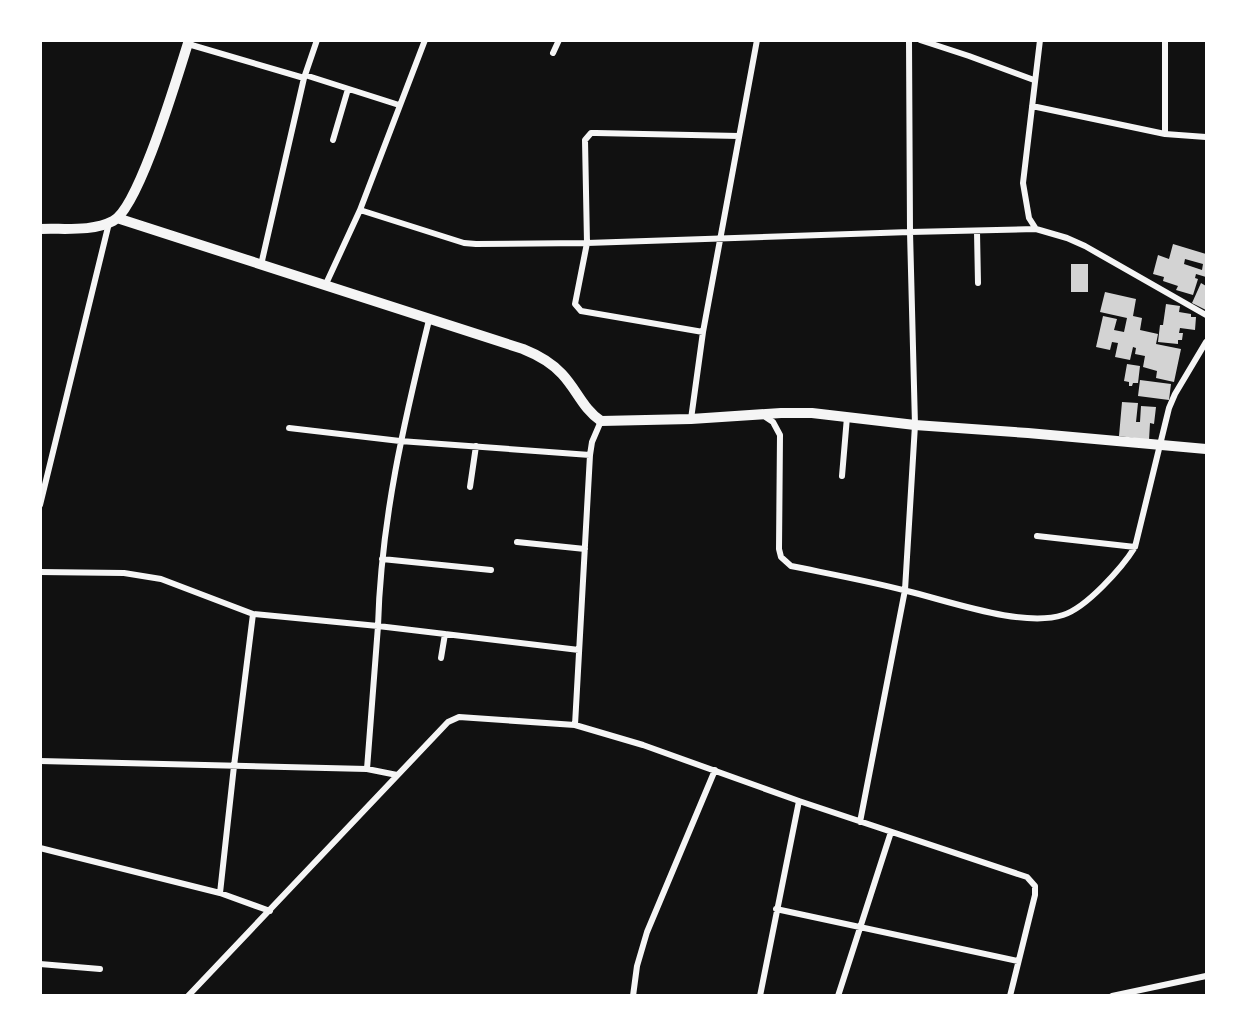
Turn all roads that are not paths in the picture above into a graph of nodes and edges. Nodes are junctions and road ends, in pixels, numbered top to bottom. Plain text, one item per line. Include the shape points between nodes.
1 (317, 40) edge
2 (425, 40) edge
3 (559, 40) edge
4 (757, 40) edge
5 (909, 40) edge
6 (920, 40) edge
7 (1040, 40) edge
8 (1165, 40) edge
9 (189, 42) edge
10 (553, 52) dead end
11 (304, 77) junction
12 (1034, 80) junction
13 (348, 89) junction
14 (399, 105) junction
15 (1032, 105) junction
16 (1165, 135) junction
17 (739, 136) junction
18 (1206, 137) edge
19 (333, 140) dead end
20 (360, 210) junction
21 (113, 220) junction
22 (40, 229) edge
23 (1036, 230) junction
24 (910, 232) junction
25 (977, 232) junction
26 (721, 237) junction
27 (587, 243) junction
28 (261, 265) junction
29 (978, 284) dead end
30 (323, 286) junction
31 (1206, 315) edge
32 (429, 320) junction
33 (703, 332) junction
34 (1206, 342) edge
35 (761, 414) junction
36 (847, 417) junction
37 (691, 419) junction
38 (601, 421) junction
39 (915, 425) junction
40 (289, 428) dead end
41 (400, 441) junction
42 (1161, 445) junction
43 (476, 446) junction
44 (1206, 449) edge
45 (590, 455) junction
46 (40, 465) edge
47 (50, 469) junction
48 (842, 476) dead end
49 (470, 487) dead end
50 (40, 505) edge
51 (1037, 536) dead end
52 (517, 542) dead end
53 (1135, 547) junction
54 (585, 549) junction
55 (382, 559) junction
56 (491, 570) dead end
57 (40, 572) edge
58 (905, 590) junction
59 (253, 614) junction
60 (378, 626) junction
61 (445, 634) junction
62 (579, 650) junction
63 (441, 658) dead end
64 (574, 725) junction
65 (40, 761) edge
66 (234, 766) junction
67 (367, 769) junction
68 (715, 770) junction
69 (397, 775) junction
70 (799, 801) junction
71 (860, 822) junction
72 (891, 832) junction
73 (40, 848) edge
74 (220, 893) junction
75 (776, 909) junction
76 (270, 911) junction
77 (859, 928) junction
78 (1018, 961) junction
79 (40, 964) edge
80 (100, 969) dead end
81 (1206, 976) edge
82 (633, 995) edge
83 (188, 996) edge
84 (642, 996) edge
85 (760, 996) edge
86 (838, 996) edge
87 (1010, 996) edge
88 (1112, 996) edge

1 - 11 street
2 - 14 street
3 - 10 street
4 - 17 street
5 - 24 street
6 - 12 street
7 - 12 street
8 - 16 street
9 - 11 street
9 - 21 street via 141,181
11 - 13 street
11 - 28 street
12 - 15 street
13 - 14 street
13 - 19 street
14 - 20 street
15 - 16 street
15 - 23 street via 1023,183 1029,218
16 - 18 street
17 - 26 street
17 - 27 street via 591,133 585,140
20 - 27 street via 470,244
20 - 30 street
21 - 22 street via 89,228
21 - 28 street
21 - 47 street
23 - 25 street
23 - 31 street via 1085,246
24 - 25 street
24 - 26 street
24 - 39 street
25 - 29 street
26 - 27 street
26 - 33 street
27 - 33 street via 574,301 580,311
28 - 30 street
30 - 32 street
32 - 38 street via 473,332 549,362 564,375 587,411
32 - 41 street
33 - 37 street
34 - 42 street via 1175,394
35 - 36 street
35 - 37 street
35 - 58 street via 774,422 780,435 779,549 786,563
36 - 39 street
36 - 48 street
37 - 38 street
38 - 45 street
39 - 42 street
39 - 58 street
40 - 41 street
41 - 43 street
41 - 55 street
42 - 44 street
42 - 53 street
43 - 45 street
43 - 49 street
45 - 54 street
46 - 47 street
47 - 50 street
51 - 53 street
52 - 54 street
53 - 58 street via 1102,586 1073,611 1061,616 1022,619
54 - 62 street
55 - 56 street
55 - 60 street
57 - 59 street via 124,573 161,579
58 - 71 street
59 - 60 street
59 - 66 street
60 - 61 street
60 - 67 street
61 - 62 street
61 - 63 street
62 - 64 street
64 - 68 street
64 - 69 street via 456,718
65 - 66 street
66 - 67 street
66 - 74 street
67 - 69 street
68 - 70 street
68 - 82 street via 647,932
69 - 76 street
70 - 71 street
70 - 75 street
71 - 72 street
72 - 77 street
72 - 78 street via 1032,882 1035,895
73 - 74 street
74 - 76 street
75 - 77 street
75 - 85 street
76 - 83 street
77 - 78 street
77 - 86 street
78 - 87 street
79 - 80 street
81 - 88 street
82 - 84 street

